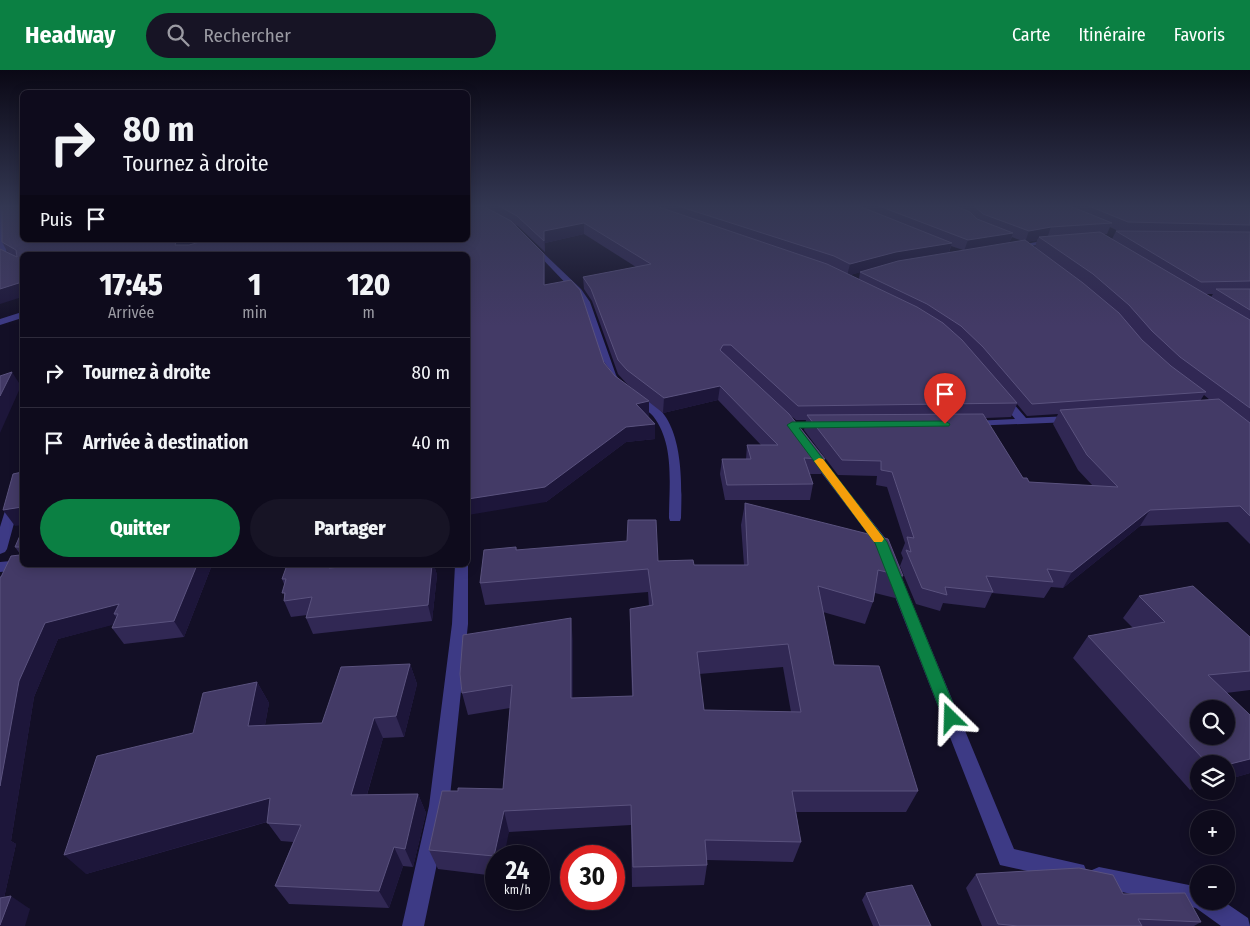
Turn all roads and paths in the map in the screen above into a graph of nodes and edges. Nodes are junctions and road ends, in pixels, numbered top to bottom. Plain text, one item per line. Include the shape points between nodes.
1 (2, 246) edge
2 (532, 246) edge
3 (1010, 246) edge
4 (1022, 246) edge
5 (1002, 249) edge
6 (1037, 256) edge
7 (20, 265) edge
8 (20, 316) edge
9 (0, 322) edge
10 (999, 394) edge
11 (778, 412) edge
12 (1083, 418) edge
13 (1024, 422) junction
14 (964, 424) edge
15 (792, 425) junction
16 (830, 425) edge
17 (20, 482) edge
18 (675, 518) dead end
19 (0, 549) edge
20 (20, 566) edge
21 (0, 567) edge
22 (462, 567) edge
23 (1190, 896) edge
24 (1217, 910) edge
25 (413, 926) edge
26 (1240, 926) edge

1 - 7 street via 4,256
2 - 18 street via 578,290 586,302 610,376 658,415 671,436
3 - 5 street
4 - 6 street
8 - 9 street
10 - 13 street
11 - 15 street
12 - 13 street
13 - 14 street
15 - 16 street
15 - 23 street via 881,542 1007,858
17 - 19 street
20 - 21 street
22 - 25 street via 460,624 439,806
24 - 26 street

